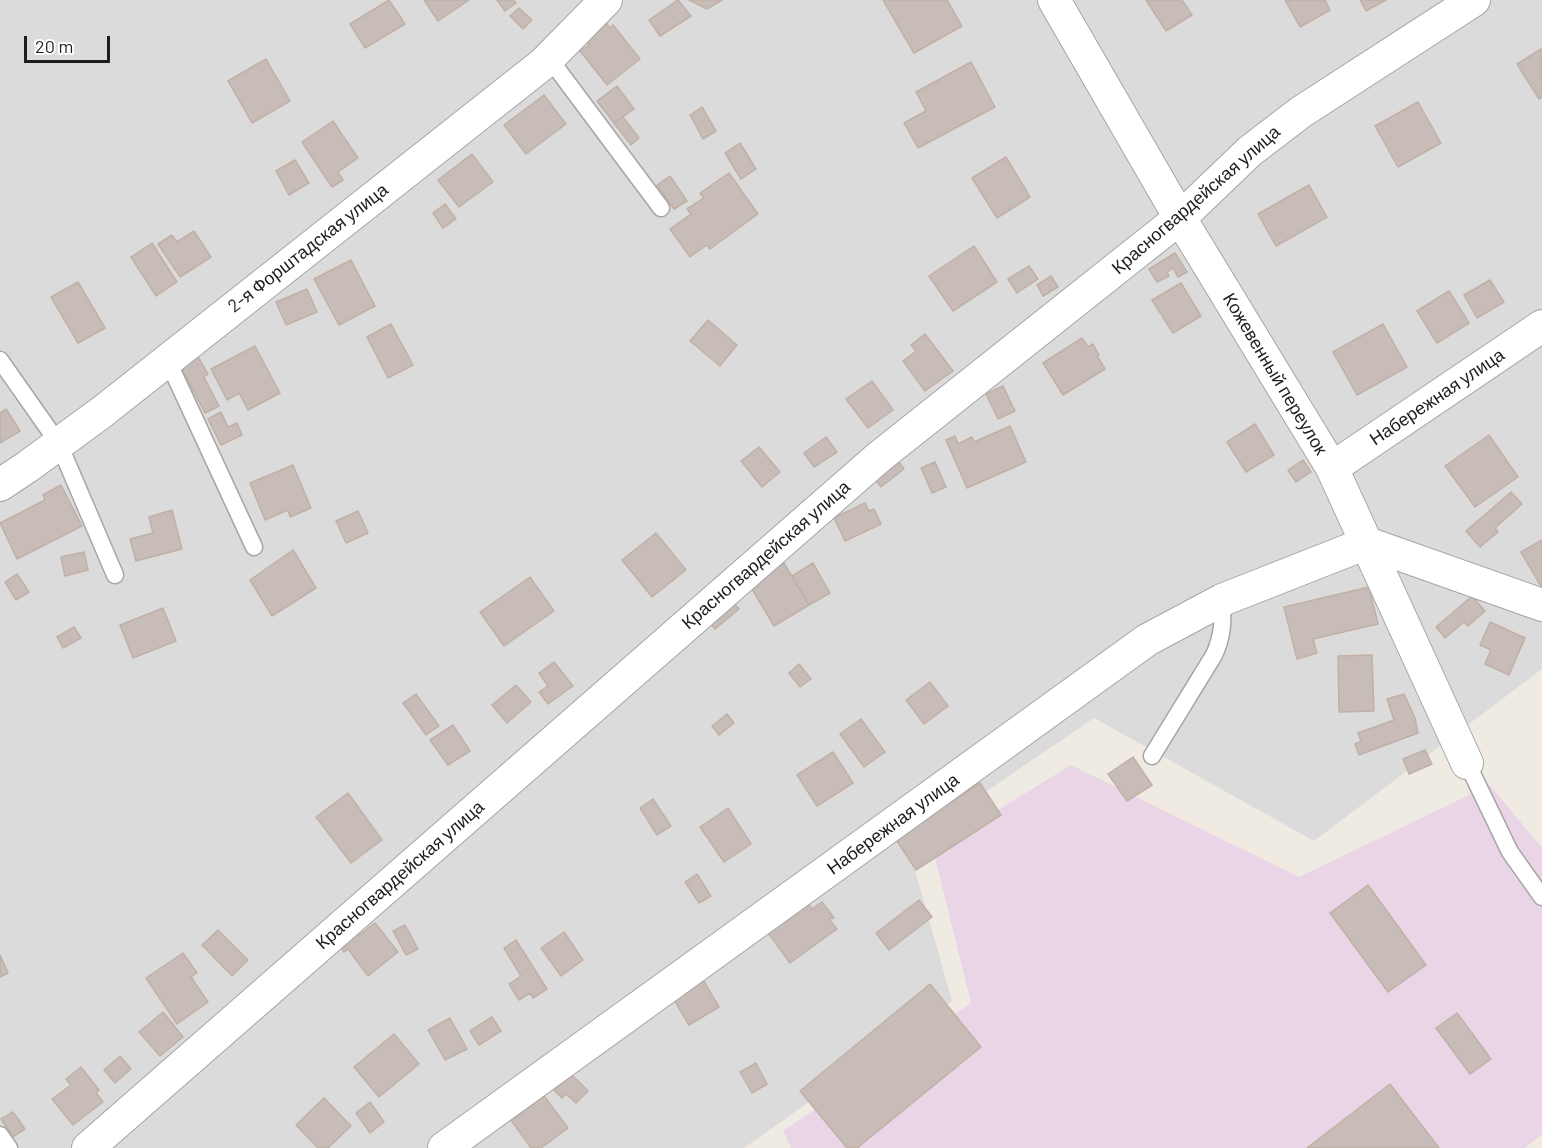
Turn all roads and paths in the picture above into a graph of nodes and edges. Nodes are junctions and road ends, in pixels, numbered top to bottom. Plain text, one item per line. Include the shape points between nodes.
1 (606, 0) edge
2 (1054, 0) edge
3 (1474, 0) edge
4 (549, 58) junction
5 (661, 208) dead end
6 (1180, 218) junction
7 (1542, 326) edge
8 (166, 359) junction
9 (0, 360) edge
10 (59, 444) junction
11 (1332, 468) junction
12 (0, 485) edge
13 (1366, 543) junction
14 (254, 547) dead end
15 (115, 575) dead end
16 (1222, 600) junction
17 (1542, 605) edge
18 (1152, 756) dead end
19 (1467, 763) joint
20 (1542, 897) edge
21 (0, 1135) edge
22 (9, 1148) edge
23 (88, 1148) edge
24 (444, 1148) edge

1 - 4 street, 2-я Форштадская улица
2 - 6 street, Кожевенный переулок
3 - 6 street, Красногвардейская улица via 1283,125
4 - 5 lane
4 - 8 street, 2-я Форштадская улица
6 - 11 street, Кожевенный переулок
6 - 23 street, Красногвардейская улица via 879,457
7 - 11 street, Набережная улица
8 - 10 street, 2-я Форштадская улица
8 - 14 lane
9 - 10 lane
10 - 12 street, 2-я Форштадская улица
10 - 15 lane
11 - 13 street, Кожевенный переулок
13 - 16 street, Набережная улица
13 - 17 street
13 - 19 street, Кожевенный переулок
16 - 18 lane via 1222,639
16 - 24 street, Набережная улица via 1148,640
19 - 20 lane via 1510,852
21 - 22 lane

